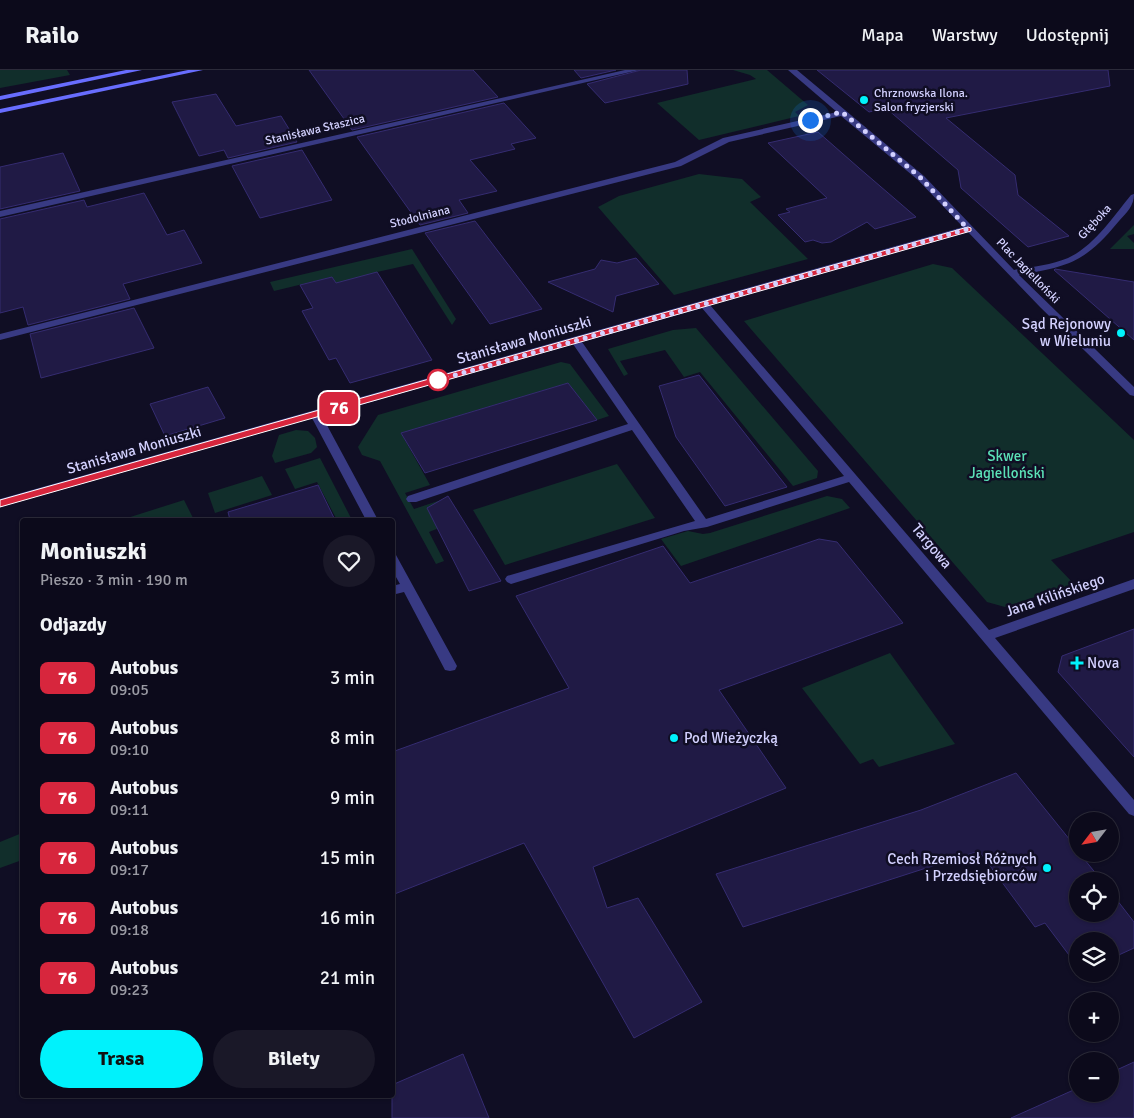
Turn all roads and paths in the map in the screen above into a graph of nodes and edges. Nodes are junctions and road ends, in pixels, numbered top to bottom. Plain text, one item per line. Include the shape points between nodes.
1 (138, 70) edge
2 (199, 70) edge
3 (635, 70) edge
4 (792, 70) edge
5 (0, 98) edge
6 (0, 111) edge
7 (842, 112) junction
8 (1134, 197) edge
9 (0, 214) edge
10 (968, 229) junction
11 (1012, 273) junction
12 (704, 305) junction
13 (0, 337) edge
14 (576, 341) junction
15 (1134, 393) edge
16 (316, 415) junction
17 (634, 426) junction
18 (852, 477) junction
19 (412, 499) dead end
20 (0, 503) edge
21 (371, 518) edge
22 (703, 524) junction
23 (395, 563) edge
24 (510, 579) dead end
25 (1134, 584) edge
26 (408, 586) junction
27 (395, 590) edge
28 (986, 636) junction
29 (450, 666) dead end
30 (1134, 810) edge

1 - 5 main road
2 - 6 main road
3 - 9 street, Stanisława Staszica
4 - 7 street, Plac Jagielloński
7 - 10 street, Plac Jagielloński via 921,178
7 - 13 street, Stodolniana via 726,140 678,164
8 - 11 street, Głęboka via 1095,242 1078,256 1057,264
10 - 11 street, Plac Jagielloński
10 - 12 street, Stanisława Moniuszki
11 - 15 street, Plac Jagielloński
12 - 14 street, Stanisława Moniuszki
12 - 18 street, Targowa
14 - 16 street, Stanisława Moniuszki
14 - 17 street
16 - 20 street, Stanisława Moniuszki
16 - 21 street
17 - 19 street
17 - 22 street
18 - 22 street
18 - 28 street, Targowa
22 - 24 street
23 - 26 street
25 - 28 street, Jana Kilińskiego
26 - 27 street
26 - 29 street
28 - 30 street, Targowa

